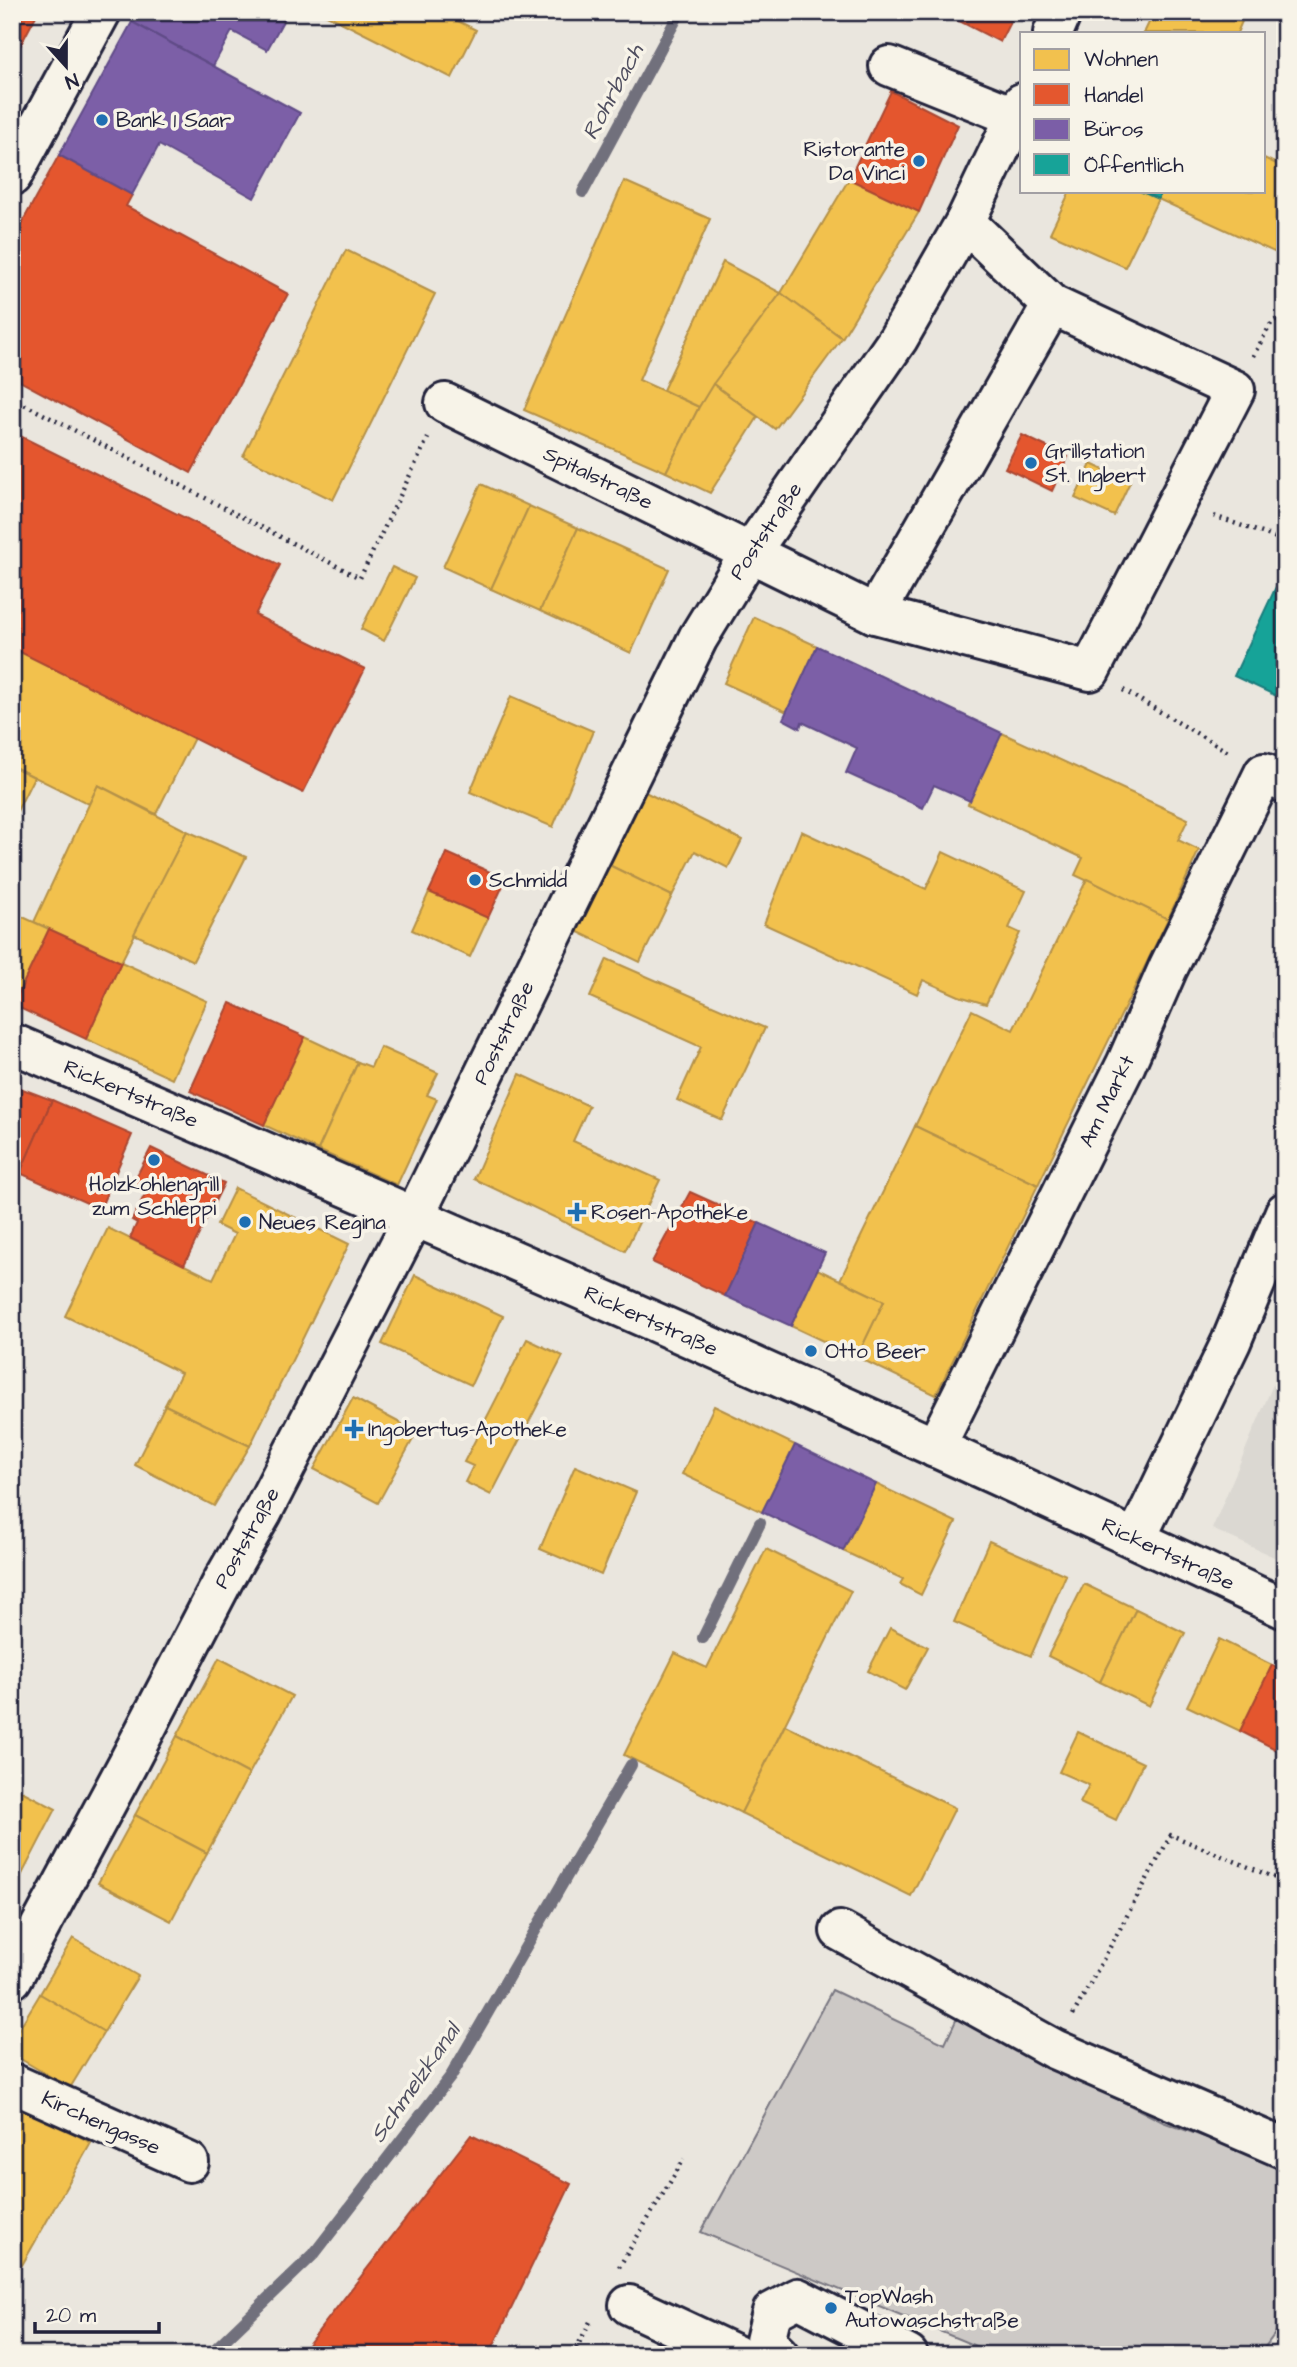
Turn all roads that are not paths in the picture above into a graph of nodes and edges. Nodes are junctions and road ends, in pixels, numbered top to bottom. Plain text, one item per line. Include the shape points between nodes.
1 (101, 12) edge
2 (1062, 12) edge
3 (1053, 32) edge
4 (889, 66) dead end
5 (1019, 110) edge
6 (12, 176) edge
7 (965, 222) junction
8 (1052, 305) junction
9 (445, 402) road end
10 (750, 552) junction
11 (875, 614) junction
12 (1274, 778) edge
13 (12, 1043) edge
14 (1285, 1212) edge
15 (415, 1215) junction
16 (935, 1448) junction
17 (1136, 1539) junction
18 (1285, 1609) edge
19 (839, 1931) dead end
20 (12, 1979) edge
21 (12, 2083) edge
22 (1285, 2149) edge
23 (189, 2162) dead end
24 (629, 2305) dead end
25 (736, 2355) edge
26 (779, 2355) edge
27 (908, 2355) edge

1 - 6 street
2 - 3 street
4 - 5 street
5 - 7 street, Poststraße
7 - 8 street
7 - 10 street, Poststraße via 898,340
8 - 11 street
8 - 11 street, Spitalstraße via 1234,390 1090,671
9 - 10 street, Spitalstraße
10 - 11 street, Spitalstraße
10 - 15 street, Poststraße via 698,638
12 - 16 street, Am Markt via 1168,968 1126,1064
13 - 15 street, Rickertstraße
14 - 17 street via 1231,1342
15 - 16 street, Rickertstraße
15 - 20 street, Poststraße via 262,1513
16 - 17 street, Rickertstraße
17 - 18 street, Rickertstraße
19 - 22 street via 1054,2049
21 - 23 street, Kirchengasse
24 - 25 street
26 - 27 street via 765,2341 772,2312 798,2298

